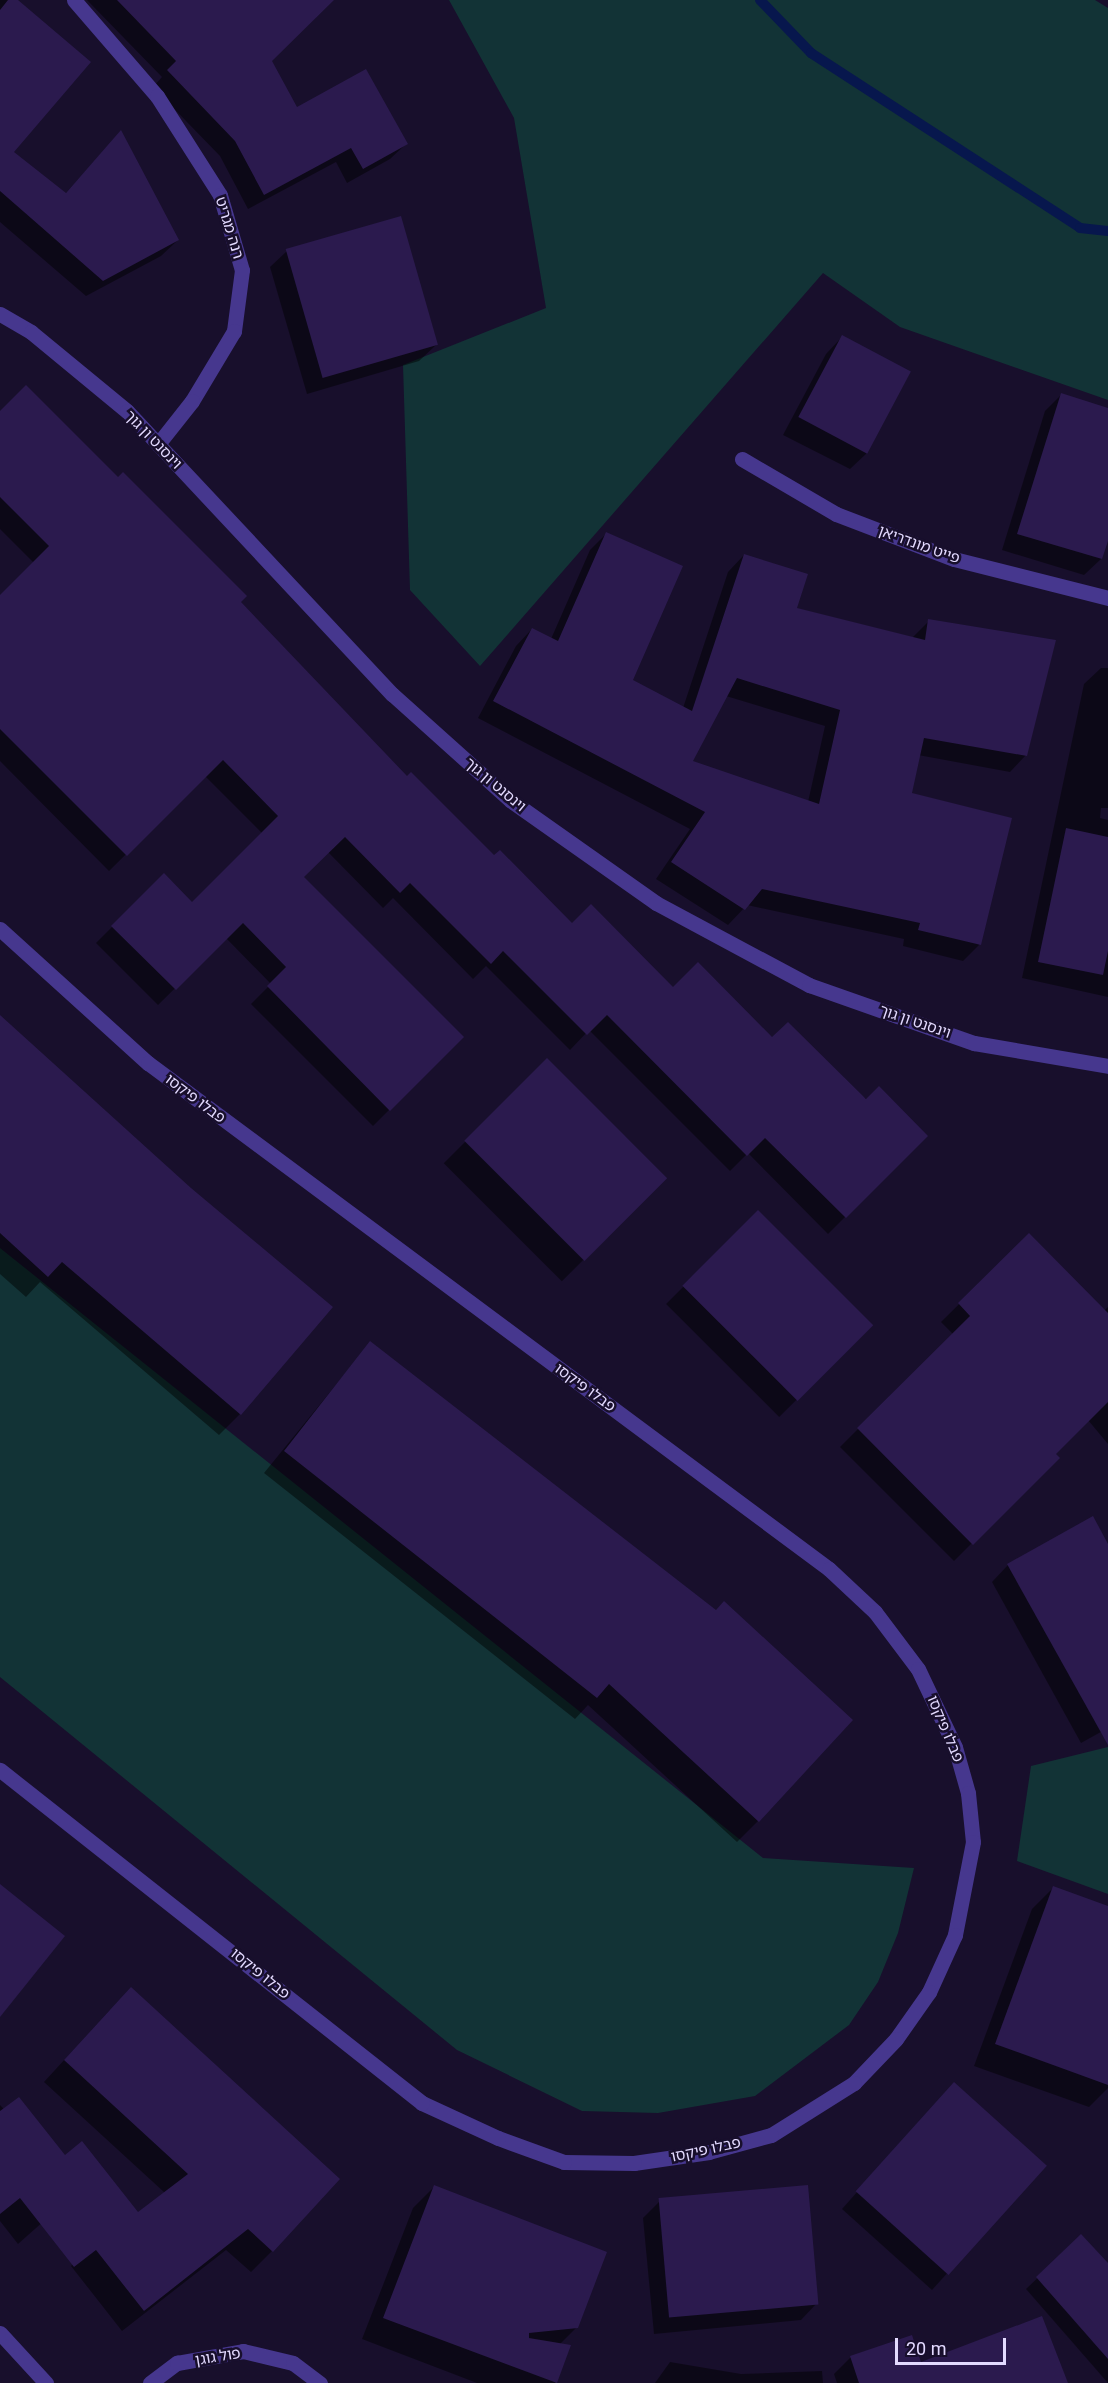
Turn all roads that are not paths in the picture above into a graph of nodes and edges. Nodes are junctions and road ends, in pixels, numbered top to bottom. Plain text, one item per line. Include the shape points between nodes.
1 (74, 0) edge
2 (0, 314) edge
3 (158, 444) junction
4 (742, 459) dead end
5 (1108, 598) edge
6 (0, 929) edge
7 (1108, 1066) edge
8 (0, 1770) edge
9 (0, 2333) edge
10 (46, 2383) edge
11 (150, 2383) edge
12 (320, 2383) edge

1 - 3 street, רנה מגריט via 157,96 220,195 242,270 234,331 192,401
2 - 3 street, וינסנט ון גוך via 31,332 127,411
3 - 7 street, וינסנט ון גוך via 392,693 510,800 656,903 809,985 974,1042
4 - 5 street, פייט מונדריאן via 836,514 954,559
6 - 8 street, פבלו פיקסו via 148,1063 829,1569 875,1612 918,1669 955,1747 968,1793 973,1842 955,1935 929,1992 896,2039 854,2083 819,2107 760,2138 709,2152 634,2163 564,2163 422,2103
9 - 10 street
11 - 12 street, פול גוגן via 177,2363 243,2351 293,2363

